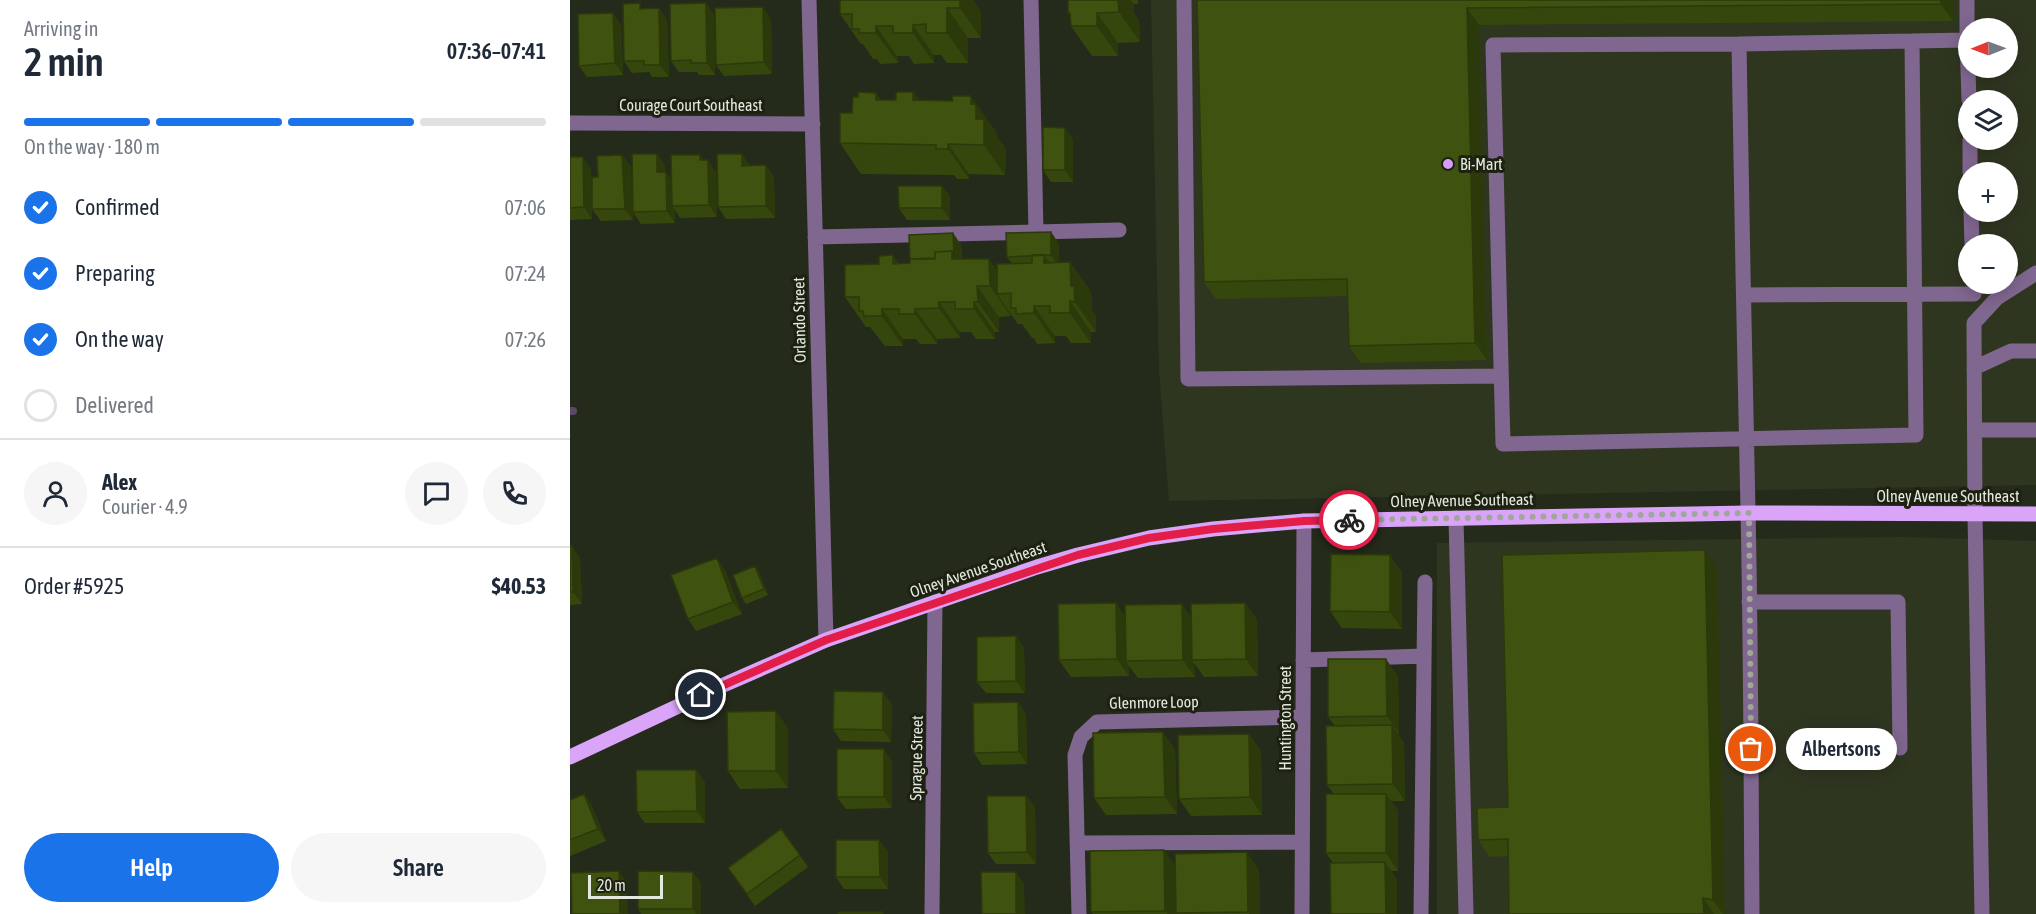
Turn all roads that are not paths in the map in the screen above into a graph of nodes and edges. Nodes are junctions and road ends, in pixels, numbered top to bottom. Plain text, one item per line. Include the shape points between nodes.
1 (809, 0) edge
2 (1031, 0) edge
3 (1184, 0) edge
4 (1967, 0) edge
5 (1967, 18) edge
6 (1958, 40) edge
7 (1912, 41) junction
8 (1739, 44) junction
9 (570, 123) edge
10 (813, 124) junction
11 (1119, 230) dead end
12 (1036, 232) junction
13 (815, 237) junction
14 (2036, 273) edge
15 (1958, 290) edge
16 (1915, 294) junction
17 (1973, 294) edge
18 (1744, 295) junction
19 (1974, 323) junction
20 (2036, 351) edge
21 (1974, 368) junction
22 (1502, 376) junction
23 (1975, 430) junction
24 (2036, 430) edge
25 (1747, 438) junction
26 (1749, 513) junction
27 (1975, 514) junction
28 (2036, 514) edge
29 (1456, 518) junction
30 (1304, 521) junction
31 (1425, 582) dead end
32 (935, 602) junction
33 (1749, 602) junction
34 (826, 640) junction
35 (1424, 656) junction
36 (1303, 660) junction
37 (1303, 717) junction
38 (1900, 748) dead end
39 (571, 753) edge
40 (1302, 842) junction
41 (1077, 843) junction
42 (932, 914) edge
43 (1079, 914) edge
44 (1302, 914) edge
45 (1421, 914) edge
46 (1466, 914) edge
47 (1752, 914) edge
48 (1982, 914) edge

1 - 10 street, Orlando Street
2 - 12 street
3 - 22 street via 1188,379
4 - 5 street
6 - 7 street
7 - 8 street
7 - 16 street
8 - 18 street
8 - 22 street via 1493,45
9 - 10 street, Courage Court Southeast
10 - 13 street, Orlando Street
11 - 12 street
12 - 13 street
13 - 34 street, Orlando Street
14 - 19 street via 1997,298
15 - 16 street
16 - 18 street
16 - 25 street via 1917,435
17 - 19 street
18 - 25 street
19 - 21 street
20 - 21 street via 2011,351
21 - 23 street
22 - 25 street via 1503,444
23 - 24 street
23 - 27 street
25 - 26 street
26 - 27 main road, Olney Avenue Southeast
26 - 29 main road, Olney Avenue Southeast
26 - 33 street
27 - 28 main road, Olney Avenue Southeast
27 - 48 street
29 - 30 main road, Olney Avenue Southeast
29 - 46 street
30 - 32 main road, Olney Avenue Southeast via 1213,529 1122,544 1037,567
30 - 36 street, Huntington Street
31 - 35 street
32 - 34 main road, Olney Avenue Southeast
32 - 42 street, Sprague Street
33 - 38 street via 1898,602
33 - 47 street
34 - 39 main road, Olney Avenue Southeast
35 - 36 street
35 - 45 street
36 - 37 street, Huntington Street
37 - 40 street, Huntington Street
37 - 41 street, Glenmore Loop via 1097,722 1081,737 1075,755
40 - 41 street
40 - 44 street, Huntington Street
41 - 43 street, Glenmore Loop

